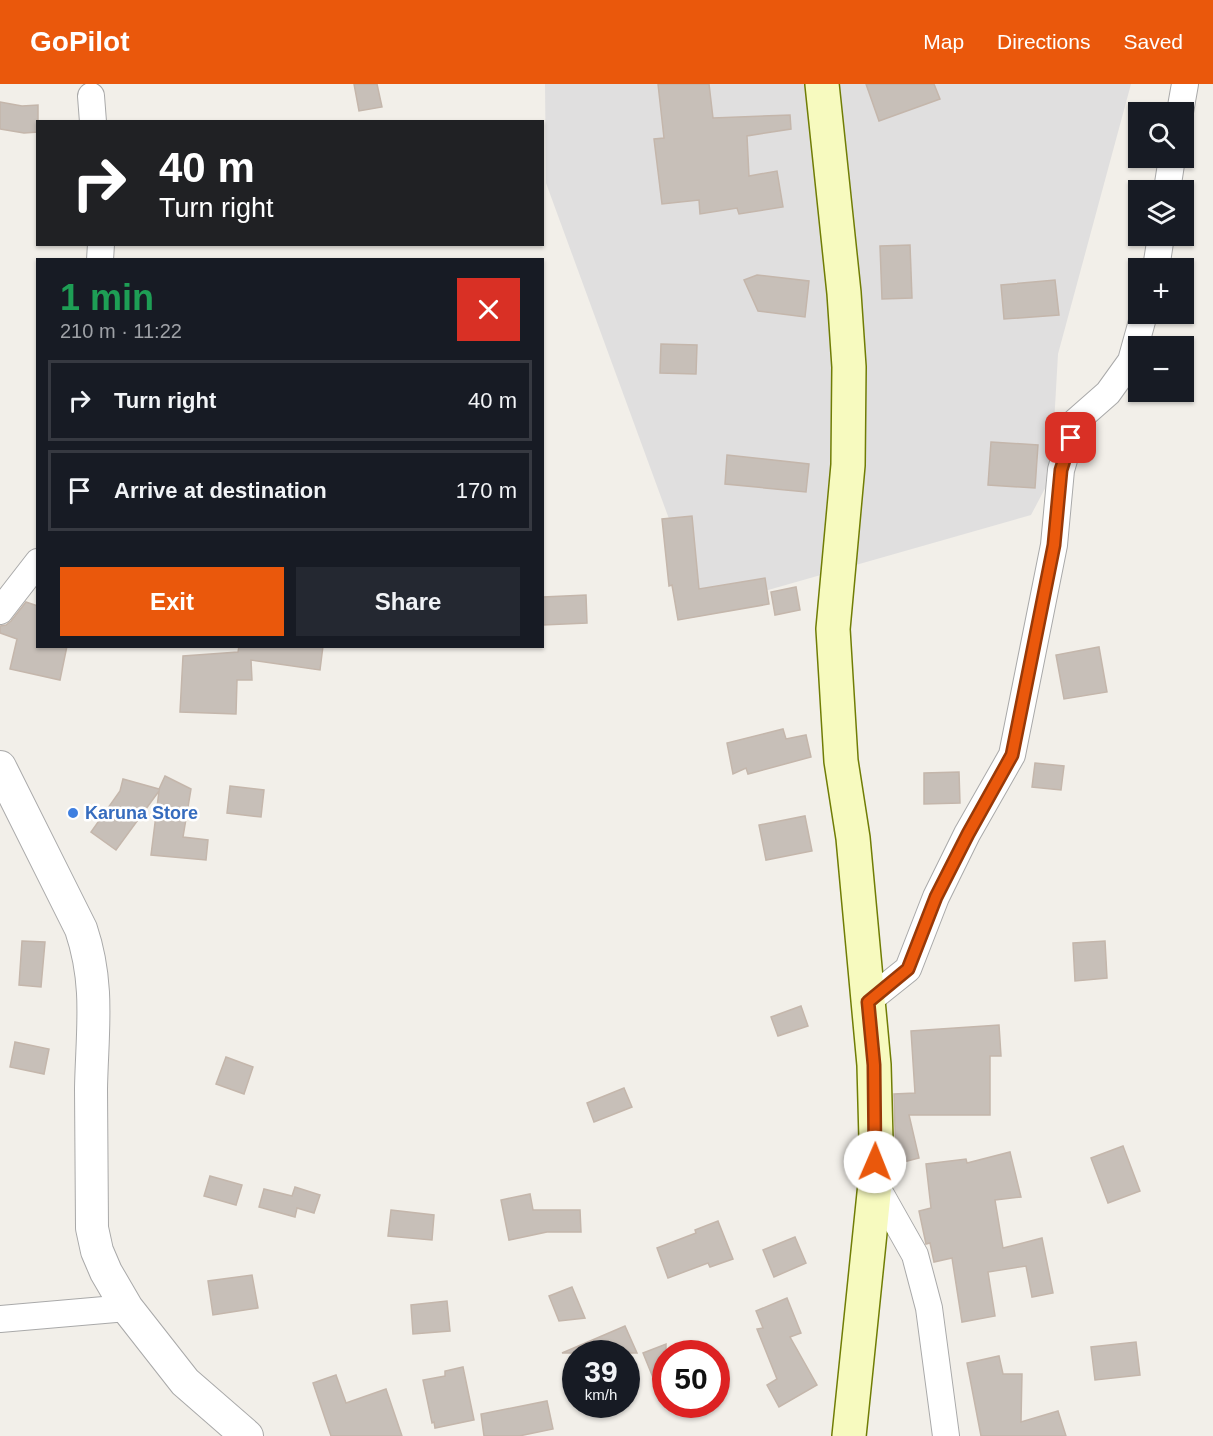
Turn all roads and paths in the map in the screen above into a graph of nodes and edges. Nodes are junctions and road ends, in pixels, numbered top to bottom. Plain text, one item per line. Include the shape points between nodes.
1 (822, 84) edge
2 (1185, 84) edge
3 (90, 96) dead end
4 (1181, 102) edge
5 (93, 120) edge
6 (1141, 324) edge
7 (36, 565) edge
8 (0, 611) edge
9 (0, 767) edge
10 (868, 1002) junction
11 (875, 1184) junction
12 (127, 1308) junction
13 (0, 1318) edge
14 (247, 1436) edge
15 (849, 1436) edge
16 (946, 1436) edge

1 - 10 main road via 849,367 848,465 833,629 841,761 853,838
2 - 4 street
3 - 5 street
6 - 10 street via 1131,361 1108,393 1075,422 1061,470 1054,545 1012,755 936,897 908,969
7 - 8 street
9 - 12 street via 81,929 89,953 94,985 92,1228 106,1272
10 - 11 main road via 874,1065
11 - 15 main road
11 - 16 street via 915,1255 928,1308
12 - 13 street
12 - 14 street via 185,1382

